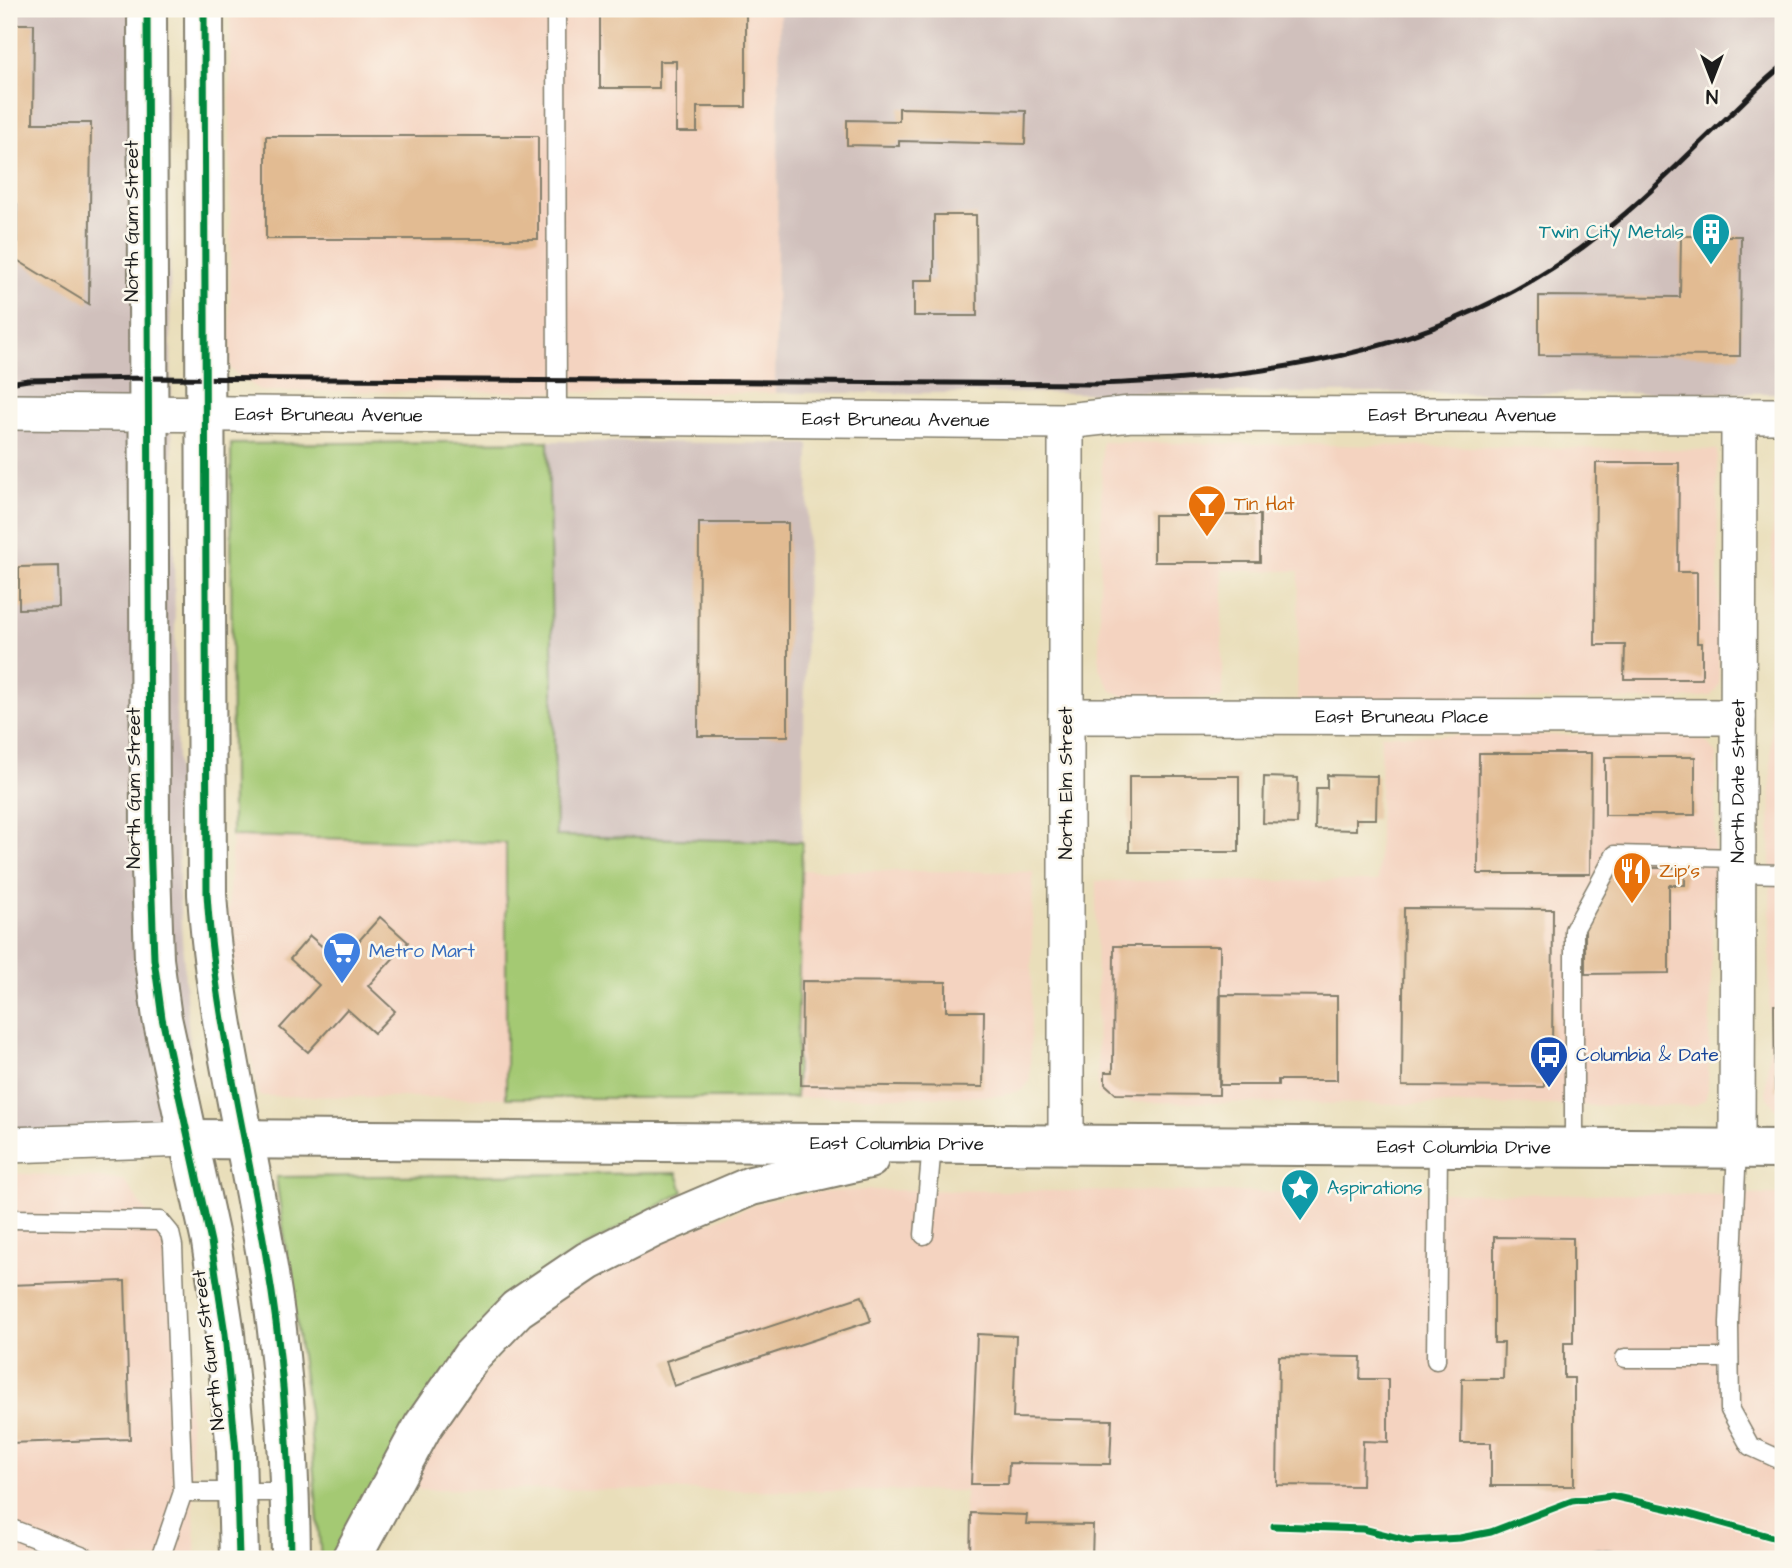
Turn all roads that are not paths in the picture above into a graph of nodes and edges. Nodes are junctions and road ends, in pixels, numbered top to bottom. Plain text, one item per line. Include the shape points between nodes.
1 (147, 9) edge
2 (204, 9) edge
3 (556, 9) edge
4 (9, 412) edge
5 (148, 413) junction
6 (205, 414) junction
7 (1739, 416) junction
8 (1783, 416) edge
9 (558, 417) junction
10 (1066, 421) junction
11 (1066, 716) junction
12 (1738, 717) junction
13 (1738, 866) junction
14 (1783, 874) edge
15 (188, 1139) junction
16 (244, 1140) junction
17 (9, 1145) edge
18 (932, 1145) junction
19 (1066, 1146) junction
20 (1438, 1148) junction
21 (1574, 1148) junction
22 (1737, 1149) junction
23 (1783, 1149) edge
24 (9, 1219) edge
25 (924, 1235) dead end
26 (1625, 1358) dead end
27 (1729, 1358) junction
28 (1436, 1360) dead end
29 (1783, 1461) edge
30 (183, 1492) junction
31 (238, 1492) junction
32 (290, 1492) junction
33 (9, 1528) edge
34 (89, 1559) edge
35 (160, 1559) edge
36 (239, 1559) edge
37 (291, 1559) edge
38 (351, 1559) edge

1 - 5 main road, North Gum Street
2 - 6 main road
3 - 9 lane
4 - 5 street, East Bruneau Avenue
5 - 6 street, East Bruneau Avenue
5 - 15 main road, North Gum Street via 152,922 162,1018
6 - 9 street, East Bruneau Avenue
6 - 16 main road via 207,894 218,1010
7 - 8 street, East Bruneau Avenue
7 - 10 street, East Bruneau Avenue via 1131,414
7 - 12 street, North Date Street
9 - 10 street, East Bruneau Avenue
10 - 11 street, North Elm Street
11 - 12 street, East Bruneau Place
11 - 19 street, North Elm Street
12 - 13 street, North Date Street
13 - 14 lane
13 - 21 lane via 1615,855 1574,929
13 - 22 street, North Date Street
15 - 16 main road, East Columbia Drive
15 - 17 street, East Columbia Drive
15 - 31 main road, North Gum Street via 218,1280
16 - 18 main road, East Columbia Drive
16 - 32 main road via 273,1302
18 - 19 main road, East Columbia Drive
18 - 25 lane
18 - 38 main road via 751,1186 588,1261 517,1309 471,1357 423,1426
19 - 20 main road, East Columbia Drive
20 - 21 main road, East Columbia Drive
20 - 28 lane
21 - 22 main road, East Columbia Drive
22 - 23 main road, East Columbia Drive
22 - 27 lane
24 - 30 lane via 160,1221 170,1233
26 - 27 lane
27 - 29 lane via 1730,1410 1750,1446
30 - 31 lane
30 - 35 lane
31 - 32 lane
31 - 36 main road, North Gum Street
32 - 37 main road
33 - 34 lane

